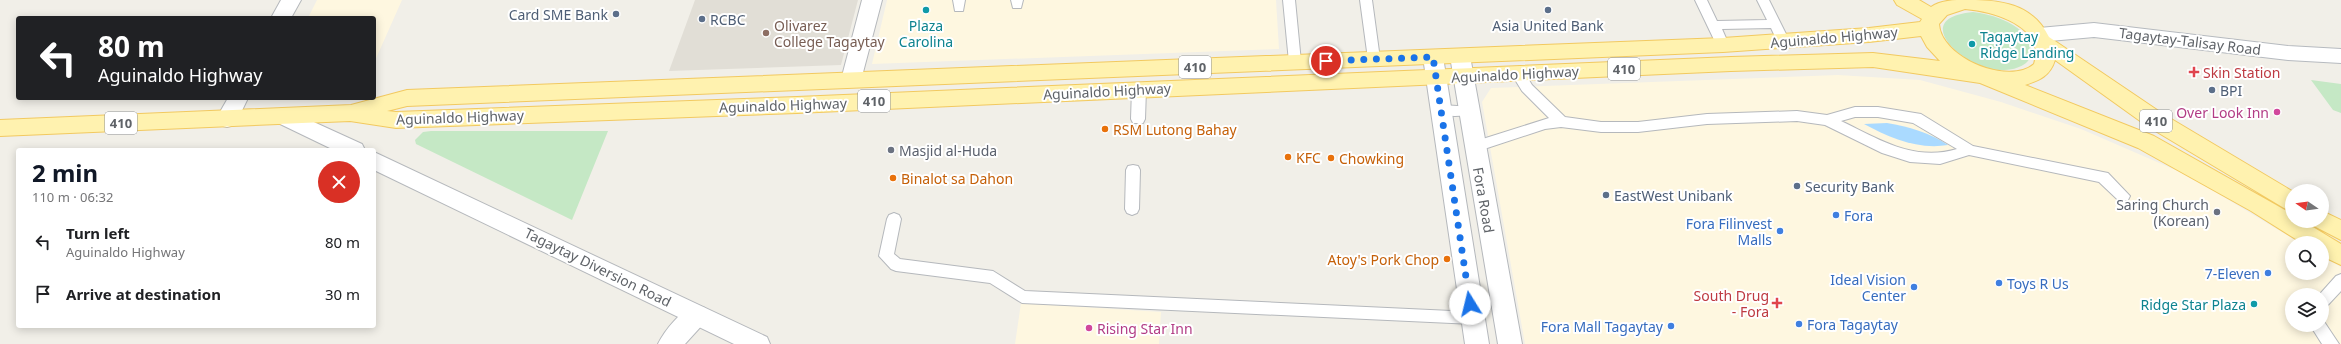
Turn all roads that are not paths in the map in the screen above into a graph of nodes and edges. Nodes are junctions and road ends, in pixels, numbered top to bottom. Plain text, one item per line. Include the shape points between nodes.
1 (291, 0) edge
2 (872, 0) edge
3 (1289, 0) edge
4 (1366, 0) edge
5 (1701, 0) edge
6 (1763, 0) edge
7 (1904, 0) edge
8 (282, 16) edge
9 (1930, 22) junction
10 (1775, 24) junction
11 (1714, 25) junction
12 (2042, 38) junction
13 (1784, 42) junction
14 (1723, 45) junction
15 (2341, 56) edge
16 (1374, 59) junction
17 (1294, 62) junction
18 (1462, 66) junction
19 (1434, 67) junction
20 (1518, 73) junction
21 (1983, 76) junction
22 (851, 80) junction
23 (1139, 89) junction
24 (237, 100) edge
25 (1441, 110) junction
26 (1469, 110) junction
27 (350, 113) junction
28 (283, 116) junction
29 (227, 119) junction
30 (1138, 119) dead end
31 (1827, 120) junction
32 (1561, 122) junction
33 (0, 128) edge
34 (1475, 147) junction
35 (350, 148) edge
36 (1969, 150) junction
37 (376, 161) edge
38 (1133, 170) dead end
39 (2124, 196) dead end
40 (2285, 198) edge
41 (1132, 209) dead end
42 (894, 219) dead end
43 (2330, 232) edge
44 (2341, 256) edge
45 (2341, 280) edge
46 (2329, 294) edge
47 (696, 315) junction
48 (1473, 318) junction
49 (2323, 332) edge
50 (670, 344) edge
51 (758, 344) edge
52 (1477, 344) edge
53 (1510, 344) edge
54 (2331, 344) edge

1 - 8 street
2 - 22 street
3 - 17 lane
4 - 16 lane
5 - 11 lane
6 - 10 lane
7 - 9 main road
9 - 12 main road, 410 via 1939,8 1951,3 1979,3 2014,13
9 - 13 main road, Aguinaldo Highway / 410 via 1869,35
9 - 21 main road, 410 via 1930,36 1942,52
10 - 11 lane
10 - 13 lane
11 - 14 lane
12 - 15 street, Tagaytay-Talisay Road via 2094,30 2288,53
12 - 21 main road, 410 via 2047,54 2045,64 2038,72 2011,79
12 - 40 main road, 410 via 2155,120
13 - 14 main road, Aguinaldo Highway / 410
14 - 18 main road, Aguinaldo Highway / 410
16 - 17 main road, Aguinaldo Highway / 410
16 - 19 main road, Aguinaldo Highway / 410
17 - 22 main road, Aguinaldo Highway / 410
18 - 19 main road, Aguinaldo Highway / 410
18 - 20 main road, Aguinaldo Highway / 410
18 - 26 street, Fora Road
19 - 23 main road, Aguinaldo Highway / 410
19 - 25 street, Fora Road
20 - 21 main road, Aguinaldo Highway / 410 via 1847,60 1924,66
20 - 32 lane via 1527,88
21 - 43 main road, 410 via 2146,142 2259,205
22 - 27 main road, Aguinaldo Highway / 410 via 408,98
23 - 27 main road, Aguinaldo Highway / 410 via 396,120
23 - 30 lane
24 - 29 street
25 - 26 lane
25 - 48 street, Fora Road
26 - 34 street, Fora Road
27 - 28 main road, Aguinaldo Highway / 410
28 - 29 main road, Aguinaldo Highway / 410
28 - 35 street
29 - 33 main road, Aguinaldo Highway / 410
31 - 32 lane via 1797,116 1751,117 1631,127 1601,127
31 - 36 lane via 1887,149 1910,157 1940,159
31 - 36 lane via 1855,112 1878,112 1916,118
32 - 34 lane via 1544,124
34 - 53 street, Fora Road
36 - 39 lane via 2103,177
37 - 47 street, Tagaytay Diversion Road
38 - 41 lane
42 - 48 lane via 886,256 896,265 993,277 1022,297
43 - 44 main road, 410
45 - 46 lane
47 - 50 street
47 - 51 street, Tagaytay Diversion Road
48 - 52 street, Fora Road
49 - 54 lane

